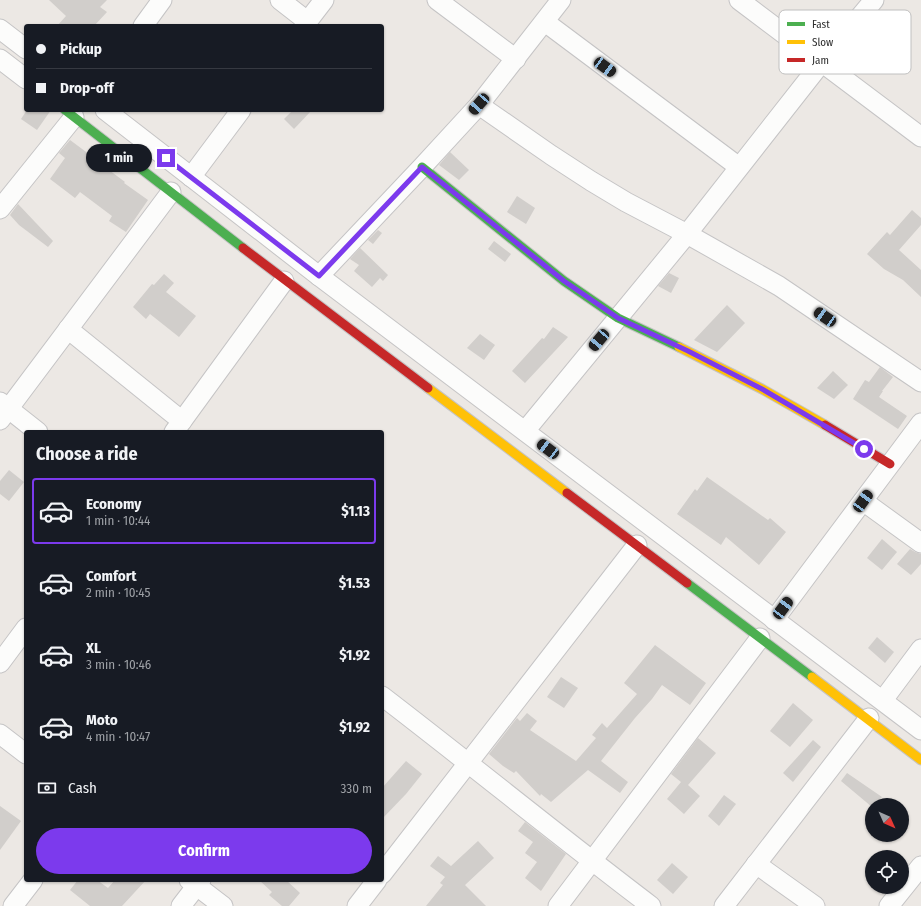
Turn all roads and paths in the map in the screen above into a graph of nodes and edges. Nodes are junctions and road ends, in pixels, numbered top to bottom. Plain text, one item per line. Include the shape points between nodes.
1 (162, 0) edge
2 (280, 0) edge
3 (324, 0) edge
4 (437, 0) edge
5 (562, 0) edge
6 (739, 0) edge
7 (874, 0) edge
8 (866, 10) edge
9 (544, 22) junction
10 (144, 24) edge
11 (306, 24) edge
12 (0, 29) edge
13 (779, 30) edge
14 (24, 47) edge
15 (0, 59) edge
16 (516, 59) junction
17 (813, 74) edge
18 (838, 74) edge
19 (24, 77) edge
20 (479, 104) junction
21 (108, 112) edge
22 (240, 112) edge
23 (69, 113) edge
24 (921, 137) edge
25 (422, 167) junction
26 (739, 167) junction
27 (191, 177) junction
28 (171, 192) junction
29 (0, 209) edge
30 (687, 234) junction
31 (319, 276) junction
32 (284, 281) junction
33 (618, 318) junction
34 (68, 328) junction
35 (921, 382) edge
36 (3, 410) edge
37 (921, 423) edge
38 (178, 426) edge
39 (35, 430) edge
40 (524, 431) junction
41 (890, 464) junction
42 (863, 501) junction
43 (921, 543) edge
44 (637, 544) junction
45 (774, 620) junction
46 (24, 631) edge
47 (760, 638) junction
48 (921, 649) edge
49 (0, 663) edge
50 (384, 698) edge
51 (883, 700) junction
52 (869, 718) junction
53 (921, 730) edge
54 (0, 734) edge
55 (24, 752) edge
56 (921, 760) edge
57 (469, 762) junction
58 (592, 861) junction
59 (756, 864) junction
60 (921, 866) edge
61 (384, 871) edge
62 (31, 882) edge
63 (196, 882) edge
64 (375, 882) edge
65 (13, 906) edge
66 (181, 906) edge
67 (224, 906) edge
68 (357, 906) edge
69 (558, 906) edge
70 (651, 906) edge
71 (724, 906) edge
72 (814, 906) edge
73 (888, 906) edge

1 - 10 street
2 - 11 street
3 - 11 street
4 - 16 street
5 - 9 street
6 - 13 street
7 - 8 street
9 - 16 street
9 - 26 street
12 - 14 street
15 - 19 street
16 - 20 street
17 - 26 street
18 - 24 street
20 - 25 street
20 - 30 street via 591,181
21 - 27 street
22 - 27 street
23 - 28 street
23 - 29 street
25 - 31 street
25 - 33 street via 564,281
26 - 30 street
27 - 31 street
28 - 32 street
28 - 34 street
30 - 33 street
30 - 35 street via 779,286
31 - 40 street
32 - 38 street
32 - 44 street
33 - 40 street
33 - 41 street via 762,389
34 - 36 street
34 - 38 street
36 - 39 street
37 - 41 street
40 - 45 street
41 - 42 street
42 - 43 street
42 - 45 street
44 - 47 street
44 - 57 street
45 - 51 street
46 - 49 street
47 - 52 street
47 - 58 street
48 - 51 street
50 - 57 street
51 - 53 street
52 - 56 street
52 - 59 street
54 - 55 street
57 - 58 street
57 - 61 street
58 - 69 street
58 - 70 street
59 - 71 street
59 - 72 street
60 - 73 street
62 - 65 street
63 - 66 street
63 - 67 street
64 - 68 street

